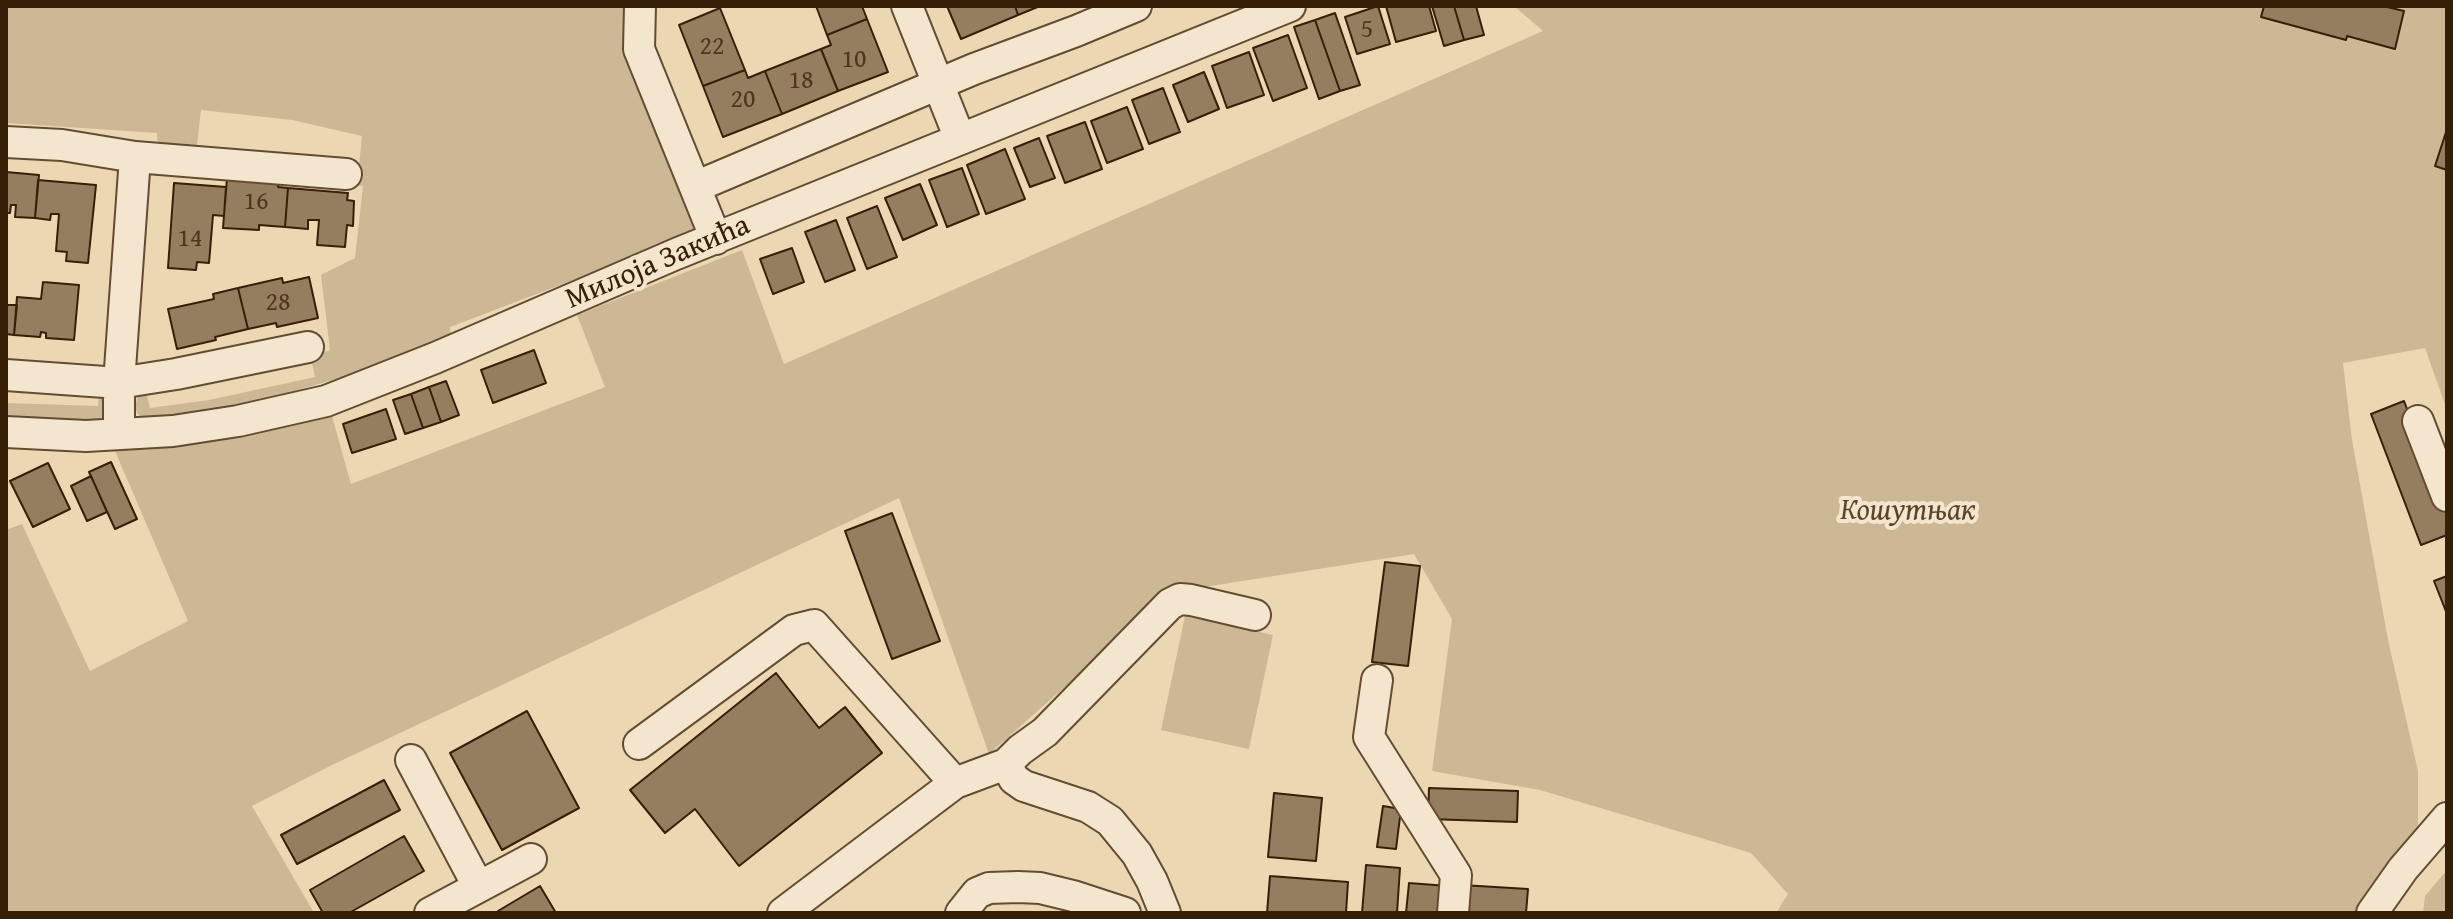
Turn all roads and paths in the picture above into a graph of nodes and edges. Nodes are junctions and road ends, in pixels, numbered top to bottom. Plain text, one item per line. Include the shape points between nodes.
1 (640, 6) edge
2 (907, 6) edge
3 (1136, 6) edge
4 (1290, 6) edge
5 (1216, 19) edge
6 (939, 84) junction
7 (960, 139) junction
8 (6, 142) edge
9 (135, 157) junction
10 (346, 174) dead end
11 (695, 187) junction
12 (716, 239) junction
13 (308, 347) dead end
14 (6, 375) edge
15 (119, 383) junction
16 (2418, 421) dead end
17 (6, 432) edge
18 (119, 434) junction
19 (2447, 496) edge
20 (1255, 615) dead end
21 (1377, 680) dead end
22 (639, 744) dead end
23 (411, 760) dead end
24 (1006, 764) junction
25 (955, 783) junction
26 (2447, 818) edge
27 (531, 859) dead end
28 (478, 886) junction
29 (430, 913) edge
30 (783, 913) edge
31 (961, 913) edge
32 (1125, 913) edge
33 (1165, 913) edge
34 (1453, 913) edge
35 (2372, 913) edge

1 - 11 street via 639,49
2 - 6 street
3 - 6 street, Милоја Закића
4 - 5 street, Милоја Закића
5 - 7 street, Милоја Закића
6 - 7 street
6 - 11 street, Милоја Закића
7 - 12 street, Милоја Закића
8 - 9 street
9 - 10 street
9 - 15 street
11 - 12 street
12 - 18 street, Милоја Закића via 326,401 238,421
13 - 15 street
14 - 15 street
15 - 18 street
16 - 19 street
17 - 18 street, Милоја Закића
20 - 24 street via 1191,600 1170,604 1045,732
21 - 34 street via 1369,737 1456,875
22 - 25 street via 794,630 814,625
23 - 28 street
24 - 25 street
24 - 33 street via 1024,786 1088,807 1110,821 1137,854
25 - 30 street
26 - 35 street
27 - 28 street
28 - 29 street
31 - 32 street via 977,893 1018,887 1073,896

